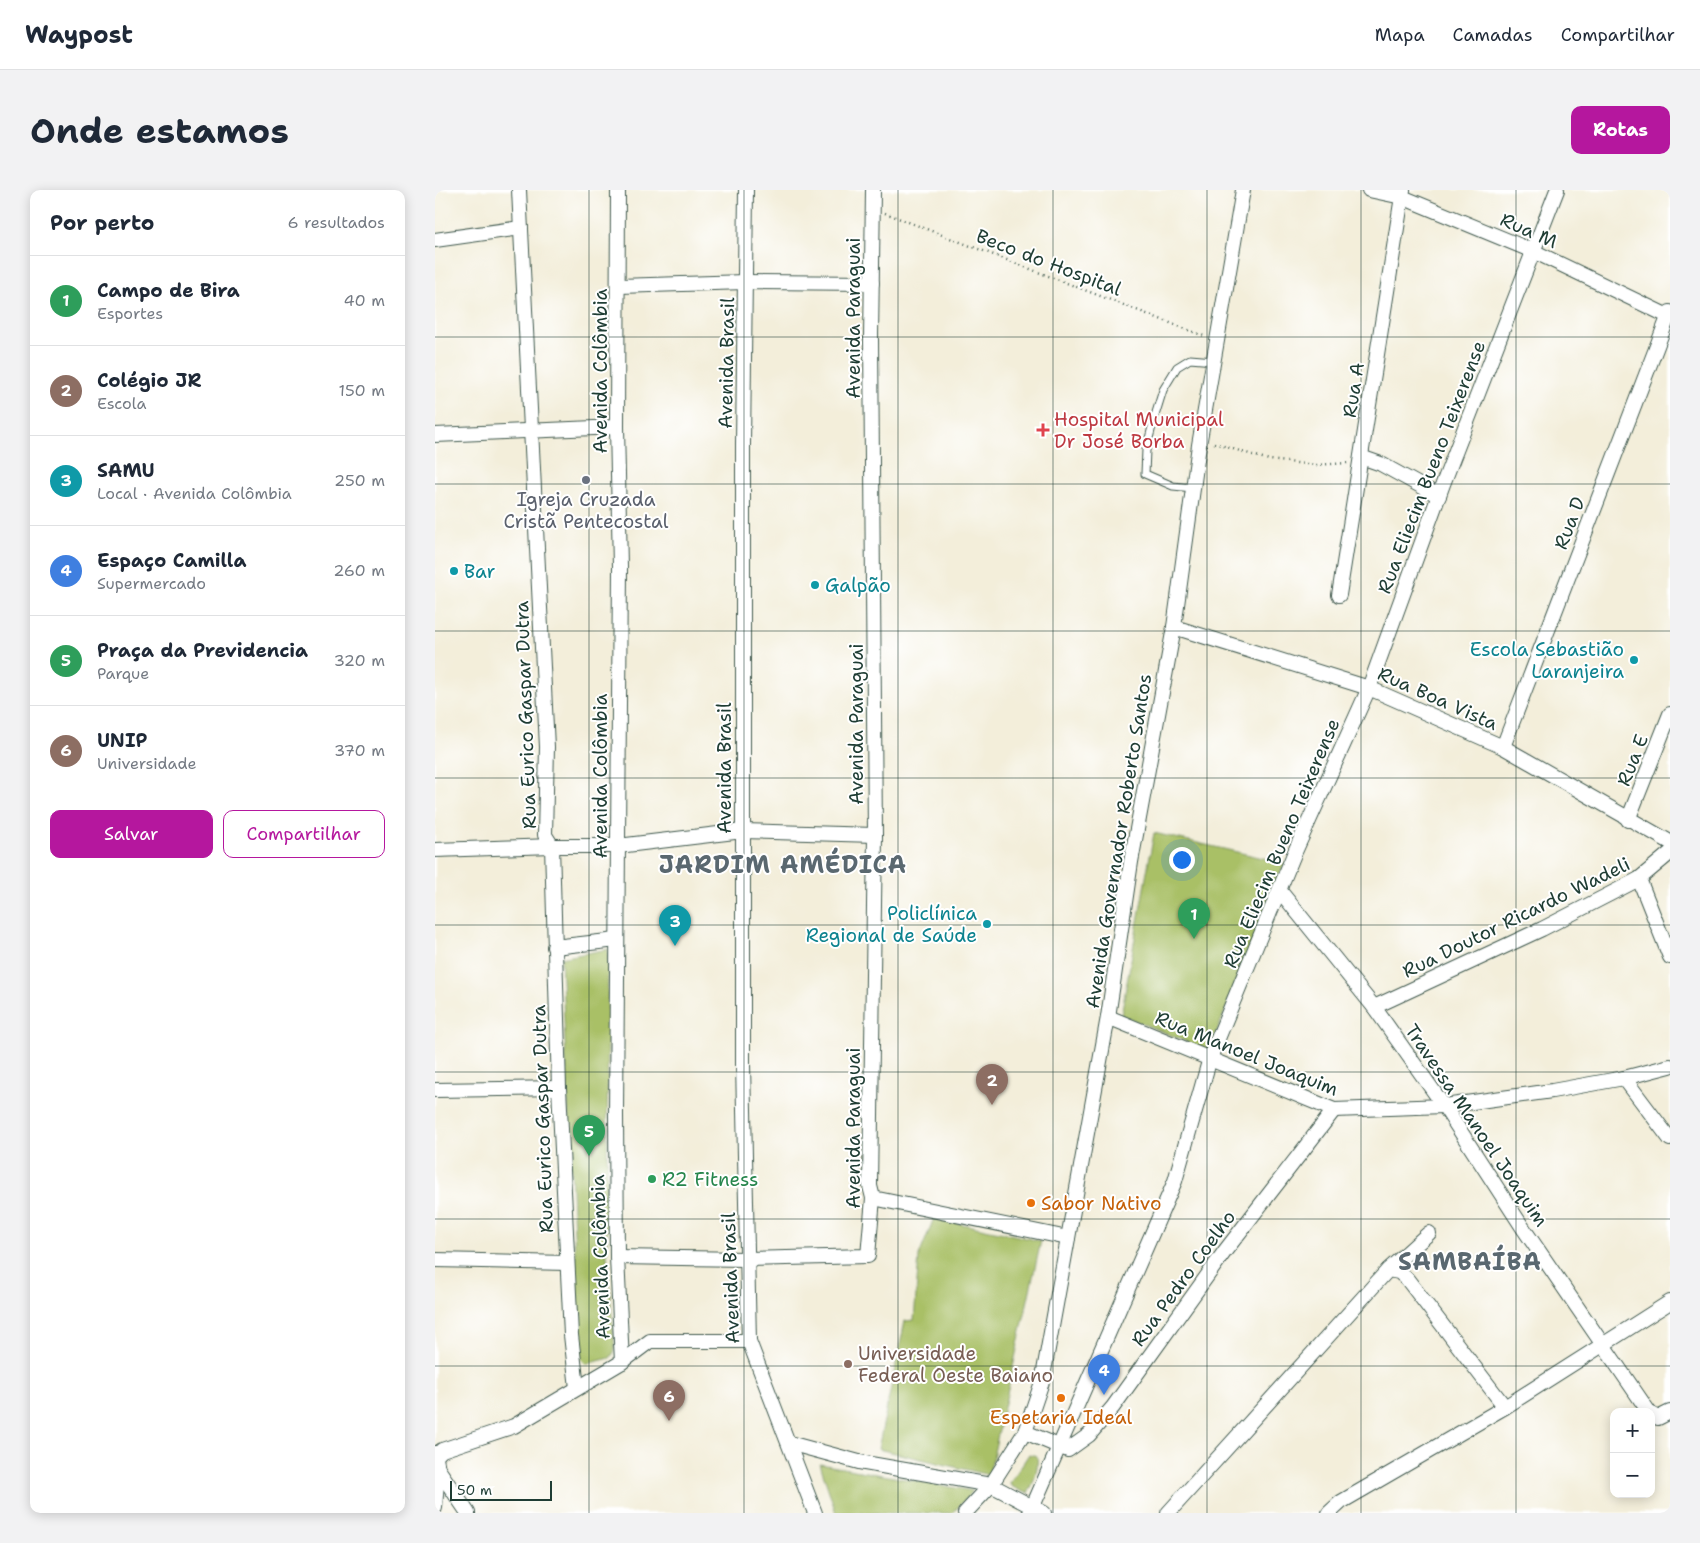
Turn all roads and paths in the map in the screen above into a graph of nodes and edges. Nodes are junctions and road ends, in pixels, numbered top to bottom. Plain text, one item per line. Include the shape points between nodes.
1 (519, 190) edge
2 (618, 190) edge
3 (746, 190) edge
4 (873, 190) edge
5 (1243, 190) edge
6 (1369, 190) edge
7 (1557, 190) edge
8 (1403, 193) edge
9 (872, 208) junction
10 (521, 228) junction
11 (435, 240) edge
12 (1533, 251) junction
13 (745, 282) junction
14 (872, 283) junction
15 (619, 286) junction
16 (1669, 315) edge
17 (1217, 340) junction
18 (1214, 361) junction
19 (617, 427) junction
20 (530, 430) junction
21 (435, 435) edge
22 (1200, 438) junction
23 (1361, 459) junction
24 (1193, 488) junction
25 (1439, 496) junction
26 (1339, 595) dead end
27 (1173, 628) junction
28 (1369, 688) junction
29 (1670, 714) edge
30 (1503, 748) junction
31 (1628, 820) junction
32 (743, 831) junction
33 (875, 834) junction
34 (1670, 842) edge
35 (552, 846) junction
36 (618, 846) junction
37 (435, 850) edge
38 (1670, 853) edge
39 (1639, 879) junction
40 (1280, 891) junction
41 (617, 940) junction
42 (554, 947) junction
43 (1670, 956) edge
44 (1374, 1007) junction
45 (1108, 1017) junction
46 (1210, 1058) junction
47 (1670, 1066) edge
48 (1624, 1078) junction
49 (559, 1088) junction
50 (435, 1090) edge
51 (1444, 1106) junction
52 (1333, 1110) junction
53 (1670, 1139) edge
54 (873, 1198) junction
55 (1429, 1232) dead end
56 (1068, 1238) junction
57 (617, 1257) junction
58 (746, 1259) junction
59 (435, 1260) edge
60 (567, 1263) junction
61 (1388, 1270) junction
62 (1670, 1302) edge
63 (749, 1341) junction
64 (1604, 1343) junction
65 (622, 1362) junction
66 (577, 1388) junction
67 (1505, 1407) junction
68 (1658, 1414) edge
69 (1025, 1432) junction
70 (789, 1444) junction
71 (1059, 1446) junction
72 (436, 1459) edge
73 (991, 1485) junction
74 (435, 1508) edge
75 (1036, 1511) edge
76 (468, 1513) edge
77 (815, 1513) edge
78 (965, 1513) edge
79 (1168, 1513) edge
80 (1329, 1513) edge

1 - 10 street, Rua Eurico Gaspar Dutra
2 - 15 street, Avenida Colômbia
3 - 13 street, Avenida Brasil
4 - 9 street, Avenida Paraguai
5 - 17 street, Avenida Governador Roberto Santos
6 - 8 street, Rua M
7 - 12 street, Rua Eliecim Bueno Teixerense
8 - 12 street, Rua M
8 - 23 street, Rua A
9 - 14 street, Avenida Paraguai
9 - 17 path, Beco do Hospital
10 - 11 street
10 - 20 street, Rua Eurico Gaspar Dutra
12 - 16 street, Rua M
12 - 25 street, Rua Eliecim Bueno Teixerense
13 - 14 street
13 - 15 street
13 - 32 street, Avenida Brasil
14 - 33 street, Avenida Paraguai
15 - 19 street, Avenida Colômbia
16 - 30 street, Rua D
17 - 18 street, Avenida Governador Roberto Santos
18 - 22 street, Avenida Governador Roberto Santos
18 - 24 lane via 1190,359 1177,367 1163,390 1146,450 1145,474 1173,486
19 - 20 street
19 - 36 street, Avenida Colômbia via 620,558
20 - 21 street
20 - 35 street, Rua Eurico Gaspar Dutra via 547,747 545,835
22 - 23 path via 1269,460 1316,465
22 - 24 street, Avenida Governador Roberto Santos
23 - 25 street via 1381,464
23 - 26 street, Rua A
24 - 27 street, Avenida Governador Roberto Santos
25 - 28 street, Rua Eliecim Bueno Teixerense
27 - 28 street, Rua Boa Vista
27 - 45 street, Avenida Governador Roberto Santos via 1131,862
28 - 30 street, Rua Boa Vista
28 - 40 street, Rua Eliecim Bueno Teixerense
29 - 31 street, Rua E
30 - 31 street, Rua Boa Vista
31 - 34 street, Rua Boa Vista
32 - 33 street
32 - 36 street
32 - 58 street, Avenida Brasil
33 - 54 street, Avenida Paraguai via 870,1186
35 - 36 street
35 - 37 street
35 - 42 street, Rua Eurico Gaspar Dutra
36 - 41 street, Avenida Colômbia
38 - 39 street, Rua Doutor Ricardo Wadeli
39 - 43 street
39 - 44 street, Rua Doutor Ricardo Wadeli via 1542,929
40 - 44 street, Travessa Manoel Joaquim
40 - 46 street, Rua Eliecim Bueno Teixerense
41 - 42 street
41 - 57 street, Avenida Colômbia
42 - 49 street, Rua Eurico Gaspar Dutra
44 - 51 street, Travessa Manoel Joaquim
45 - 46 street, Rua Manoel Joaquim
45 - 56 street, Avenida Governador Roberto Santos
46 - 52 street, Rua Manoel Joaquim
46 - 71 street, Rua Eliecim Bueno Teixerense via 1175,1180
47 - 48 street, Rua Manoel Joaquim
48 - 51 street, Rua Manoel Joaquim
48 - 53 street
49 - 50 street
49 - 60 street, Rua Eurico Gaspar Dutra
51 - 52 street, Rua Manoel Joaquim
51 - 64 street, Travessa Manoel Joaquim via 1523,1228
52 - 71 street, Rua Pedro Coelho via 1225,1251 1113,1407 1078,1444 1068,1450
54 - 56 street
54 - 58 street, Avenida Paraguai via 868,1256
55 - 61 street
56 - 69 street, Avenida Governador Roberto Santos via 1042,1382
57 - 58 street
57 - 65 street, Avenida Colômbia
58 - 63 street, Avenida Brasil
59 - 60 street
60 - 66 street, Rua Eurico Gaspar Dutra
61 - 67 street via 1399,1272 1407,1279
61 - 79 street
62 - 64 street
63 - 65 street via 650,1341
63 - 70 street, Avenida Brasil
64 - 67 street
64 - 68 street, Travessa Manoel Joaquim
65 - 66 street
66 - 72 street via 514,1426 442,1450
67 - 80 street via 1341,1502
69 - 71 street
69 - 73 street, Avenida Governador Roberto Santos
70 - 73 street via 859,1462
70 - 77 street, Avenida Brasil
71 - 75 street, Rua Eliecim Bueno Teixerense
72 - 74 street
72 - 76 street
73 - 75 street
73 - 78 street, Avenida Governador Roberto Santos

